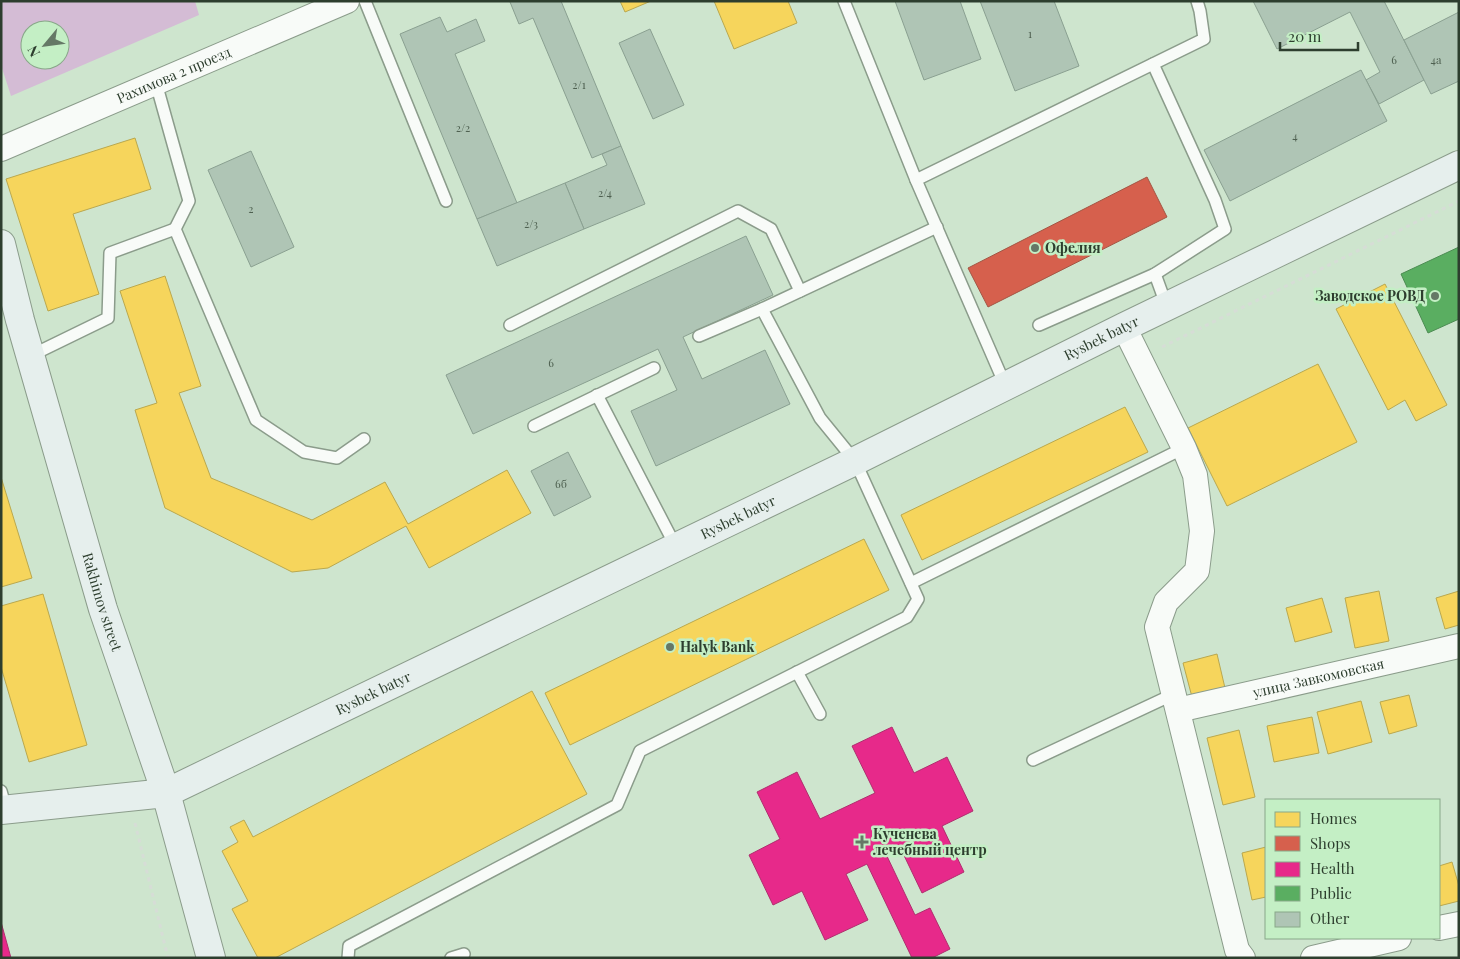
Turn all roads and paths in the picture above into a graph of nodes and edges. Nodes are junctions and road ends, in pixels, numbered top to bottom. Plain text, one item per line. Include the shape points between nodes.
1 (347, 1) edge
2 (366, 1) edge
3 (844, 1) edge
4 (1197, 1) edge
5 (1153, 64) junction
6 (156, 83) junction
7 (1, 149) edge
8 (1459, 166) edge
9 (916, 180) junction
10 (446, 201) dead end
11 (1459, 201) edge
12 (937, 227) junction
13 (175, 228) junction
14 (1, 244) edge
15 (1155, 274) junction
16 (800, 292) junction
17 (1167, 307) junction
18 (762, 309) junction
19 (1039, 324) dead end
20 (510, 325) dead end
21 (1124, 328) junction
22 (699, 336) dead end
23 (30, 356) junction
24 (1139, 359) junction
25 (654, 368) dead end
26 (1006, 387) junction
27 (597, 396) junction
28 (534, 426) dead end
29 (364, 439) dead end
30 (1184, 448) junction
31 (855, 461) junction
32 (676, 547) junction
33 (911, 583) junction
34 (1459, 646) edge
35 (797, 672) junction
36 (1176, 702) junction
37 (820, 714) dead end
38 (1033, 760) dead end
39 (166, 793) junction
40 (128, 796) junction
41 (3, 803) edge
42 (1459, 924) edge
43 (1440, 928) edge
44 (1395, 939) edge
45 (464, 954) dead end
46 (168, 958) edge
47 (210, 958) edge
48 (348, 958) edge
49 (451, 958) edge
50 (1244, 958) edge
51 (1313, 958) edge

1 - 6 street, Рахимова 2 проезд
2 - 10 lane
3 - 9 lane
4 - 5 lane via 1204,39
5 - 9 lane
5 - 15 lane via 1225,229
6 - 7 street, Рахимова 2 проезд
6 - 13 lane via 189,201
8 - 17 street, Rysbek batyr
9 - 12 lane
11 - 24 path
12 - 16 lane
12 - 26 lane
13 - 23 lane via 110,253 108,318
13 - 29 lane via 256,420 304,452 337,458
14 - 23 street, Rakhimov street
15 - 17 lane
15 - 19 lane
16 - 18 lane
16 - 20 lane via 771,228 738,211
17 - 21 street, Rysbek batyr
18 - 22 lane
18 - 31 lane via 820,418
21 - 24 street
21 - 26 street, Rysbek batyr
23 - 39 street, Rakhimov street via 103,609
24 - 30 street
25 - 27 lane
26 - 31 street, Rysbek batyr
27 - 28 lane
27 - 32 lane
30 - 33 lane
30 - 36 street via 1195,475 1202,532 1197,572 1166,602 1157,626
31 - 32 street, Rysbek batyr
31 - 33 lane
32 - 39 street, Rysbek batyr
33 - 35 lane via 918,599 906,617
34 - 36 street, улица Завкомовская
35 - 37 lane
35 - 48 lane via 640,751 617,805 348,946
36 - 38 lane
36 - 50 street via 1237,950
39 - 40 street, Rysbek batyr
39 - 47 street, Rakhimov street
40 - 41 street, Rysbek batyr
40 - 46 path
42 - 43 street
44 - 51 street
45 - 49 lane

